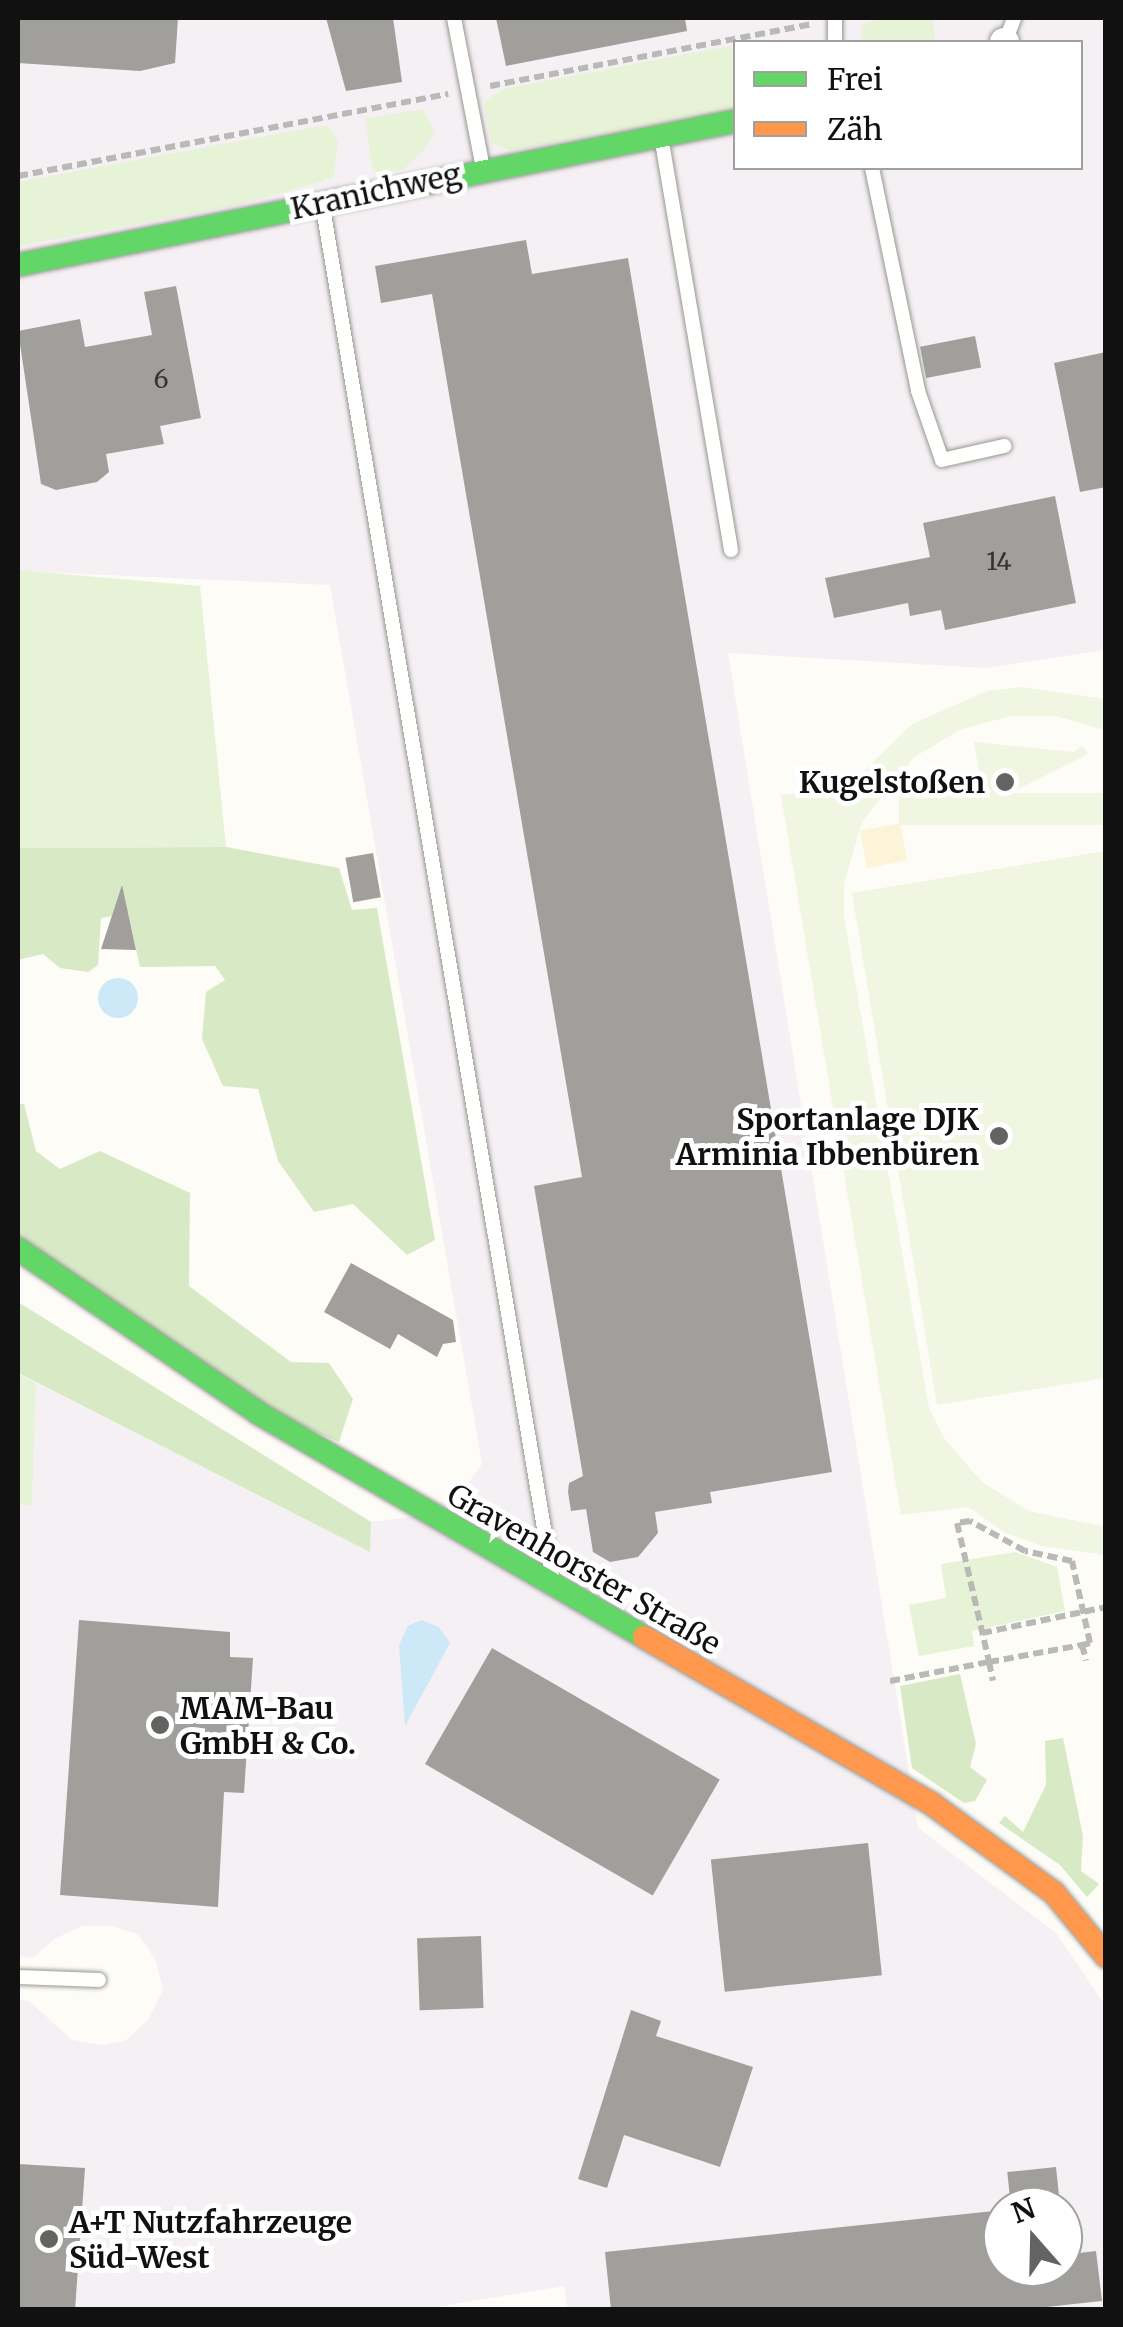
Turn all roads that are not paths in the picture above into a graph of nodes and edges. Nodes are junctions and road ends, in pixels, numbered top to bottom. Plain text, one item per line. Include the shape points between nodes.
1 (454, 18) edge
2 (733, 122) edge
3 (660, 135) junction
4 (482, 169) junction
5 (872, 170) edge
6 (322, 202) junction
7 (18, 265) edge
8 (1004, 446) dead end
9 (731, 550) dead end
10 (18, 1249) edge
11 (554, 1586) junction
12 (1106, 1956) edge
13 (18, 1978) edge
14 (100, 1980) dead end

1 - 4 lane
2 - 3 street, Kranichweg
3 - 4 street, Kranichweg
3 - 9 lane
4 - 6 street, Kranichweg
5 - 8 lane via 918,390 942,460
6 - 7 street, Kranichweg
6 - 11 lane
10 - 11 street, Gravenhorster Straße via 258,1413
11 - 12 street, Gravenhorster Straße via 932,1804 1054,1893
13 - 14 lane

